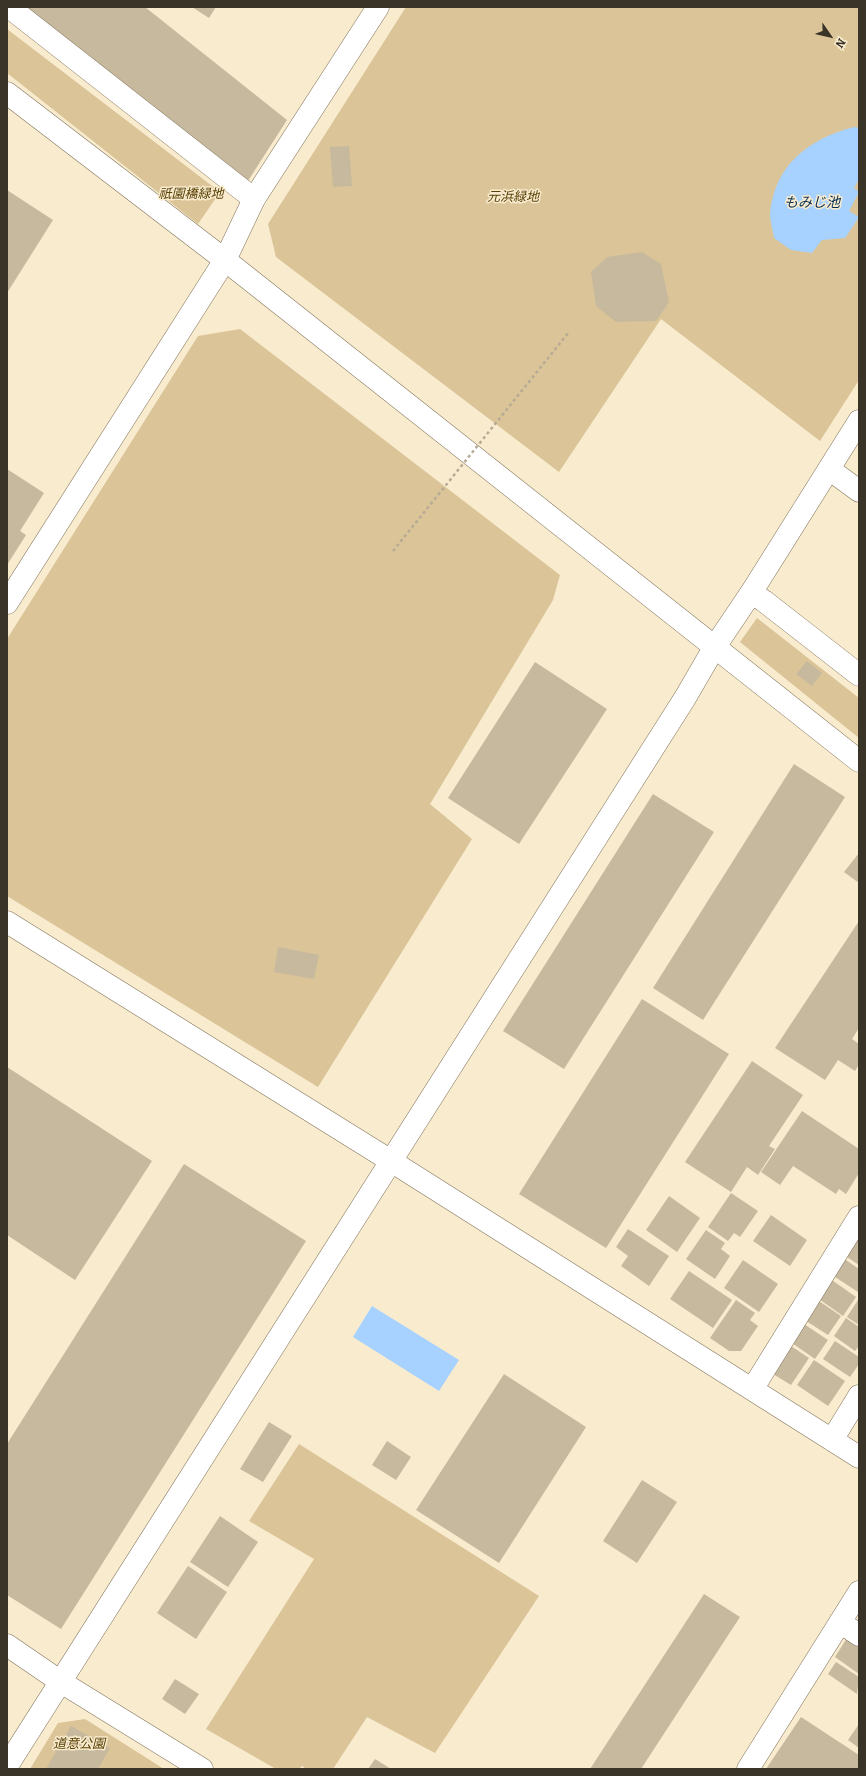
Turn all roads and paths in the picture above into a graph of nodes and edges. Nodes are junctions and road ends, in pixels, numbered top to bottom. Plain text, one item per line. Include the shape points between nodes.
1 (9, 7) edge
2 (378, 7) edge
3 (7, 93) edge
4 (254, 199) junction
5 (225, 260) junction
6 (569, 332) dead end
7 (859, 421) edge
8 (829, 469) junction
9 (859, 491) edge
10 (394, 551) dead end
11 (751, 593) junction
12 (7, 603) edge
13 (714, 648) junction
14 (859, 675) edge
15 (859, 761) edge
16 (7, 922) edge
17 (392, 1161) junction
18 (859, 1217) edge
19 (753, 1388) junction
20 (859, 1396) edge
21 (832, 1440) junction
22 (859, 1457) edge
23 (859, 1592) edge
24 (840, 1622) junction
25 (859, 1635) edge
26 (7, 1645) edge
27 (61, 1682) junction
28 (7, 1766) edge
29 (202, 1769) edge
30 (748, 1769) edge

1 - 4 street
2 - 4 street
3 - 5 street
4 - 5 street
5 - 12 street
5 - 13 street
6 - 10 path, bridge
7 - 8 street
8 - 9 street
8 - 11 street
11 - 13 street
11 - 14 street
13 - 15 street
13 - 17 street via 681,705
16 - 17 street
17 - 19 street
17 - 27 street
18 - 19 street
19 - 21 street
20 - 21 street
21 - 22 street
23 - 24 street
24 - 25 street
24 - 30 street
26 - 27 street
27 - 28 street
27 - 29 street

